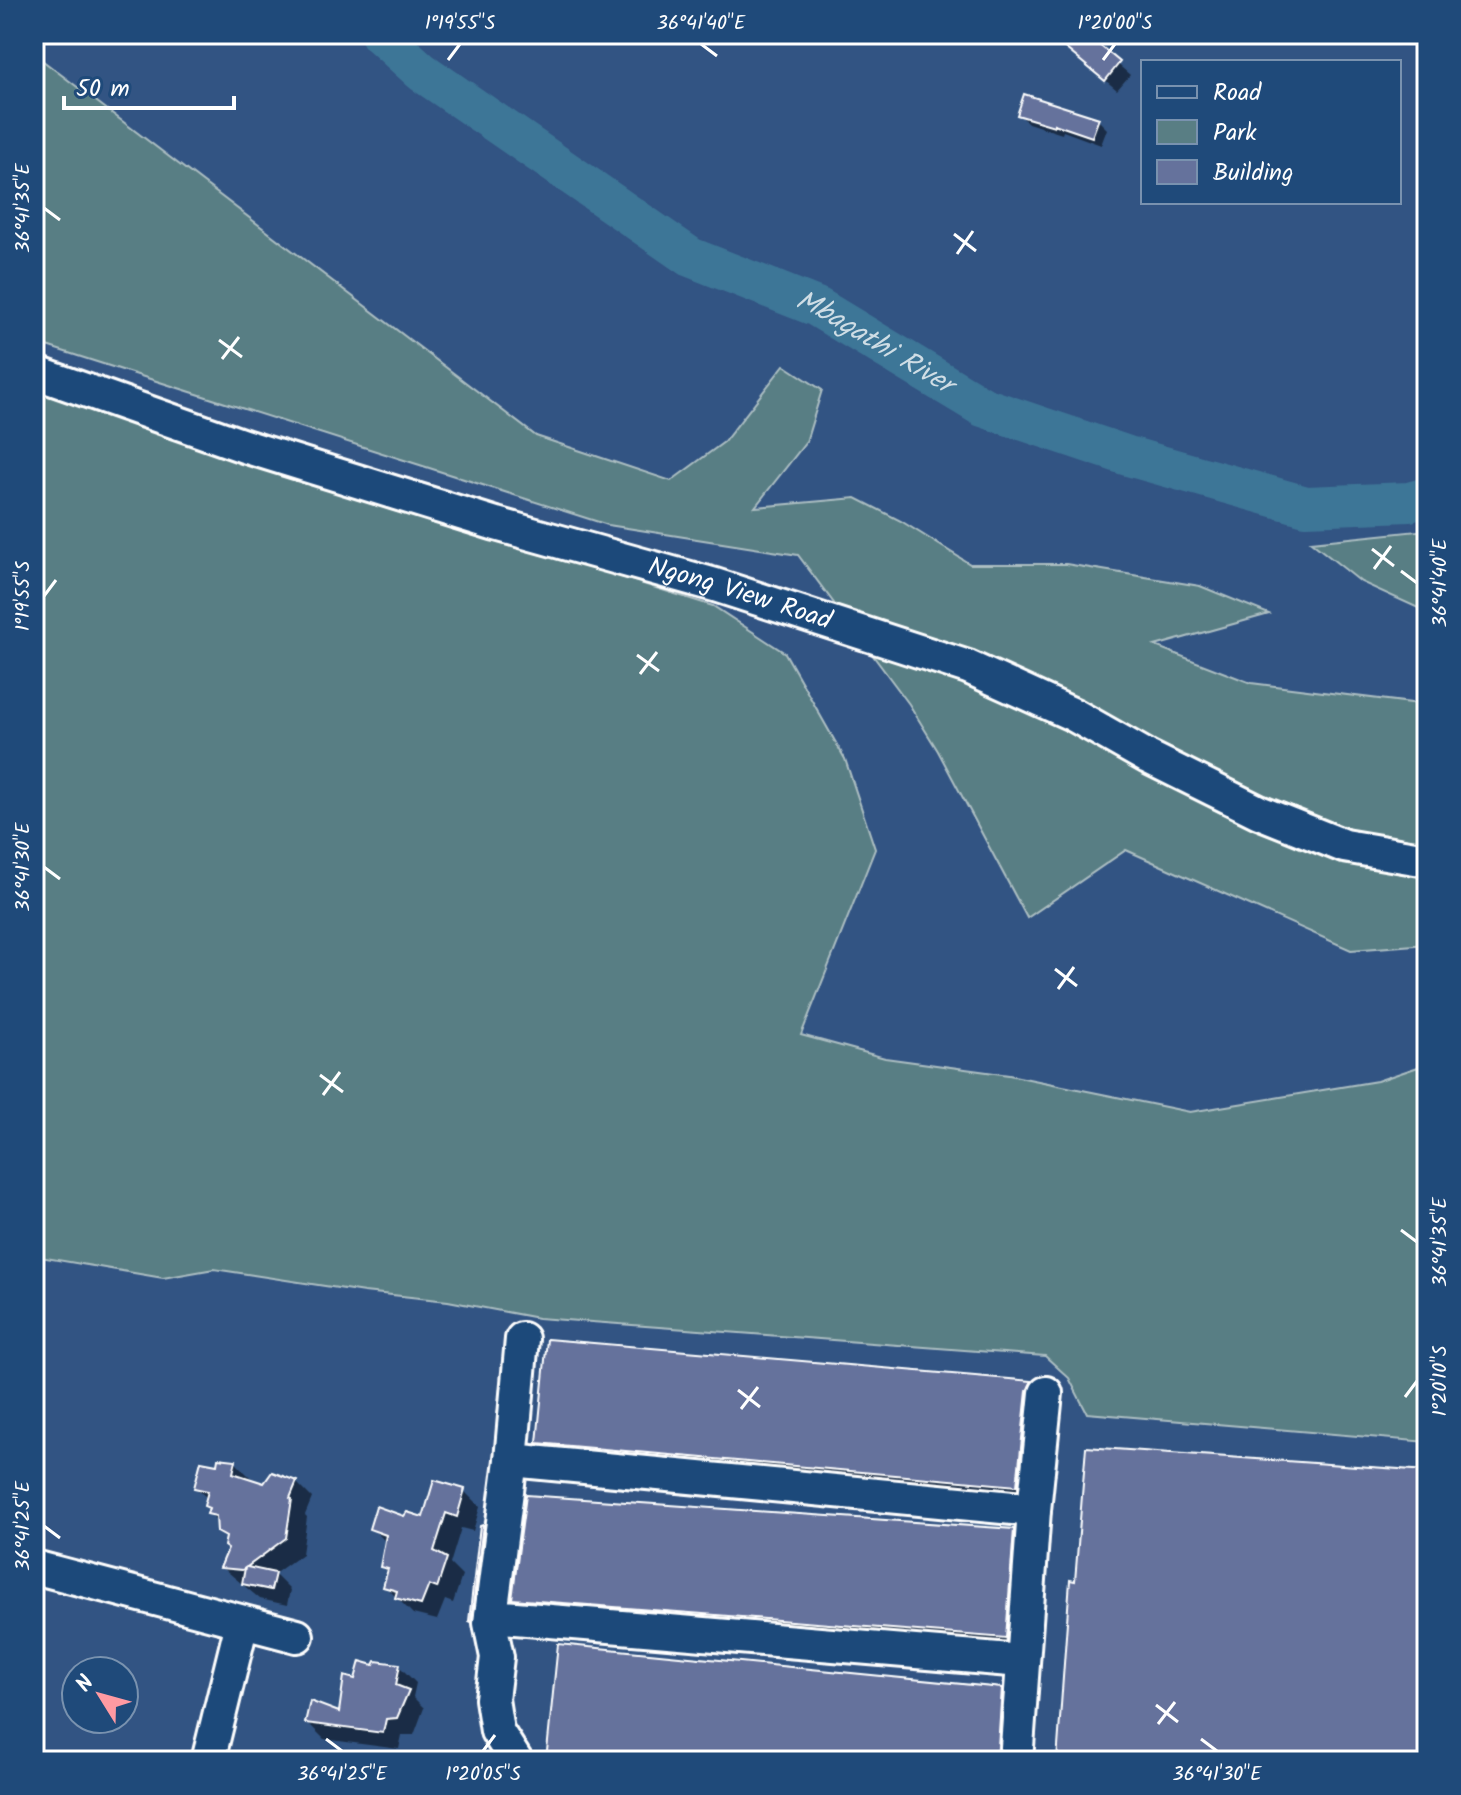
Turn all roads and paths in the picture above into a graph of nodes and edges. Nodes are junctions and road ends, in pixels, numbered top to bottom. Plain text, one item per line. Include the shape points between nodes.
1 (34, 372) edge
2 (1427, 860) edge
3 (522, 1339) dead end
4 (1046, 1393) dead end
5 (511, 1460) junction
6 (1034, 1510) junction
7 (34, 1567) edge
8 (491, 1616) junction
9 (242, 1623) junction
10 (297, 1636) dead end
11 (1022, 1661) junction
12 (521, 1760) edge
13 (208, 1761) edge
14 (1016, 1761) edge

1 - 2 street, Ngong View Road via 244,446 715,585 968,667 1074,715 1259,812 1344,846
3 - 5 street
4 - 6 street
5 - 6 street
5 - 8 street
6 - 11 street
7 - 9 street
8 - 11 street
8 - 12 street via 497,1731
9 - 10 street
9 - 13 street
11 - 14 street

